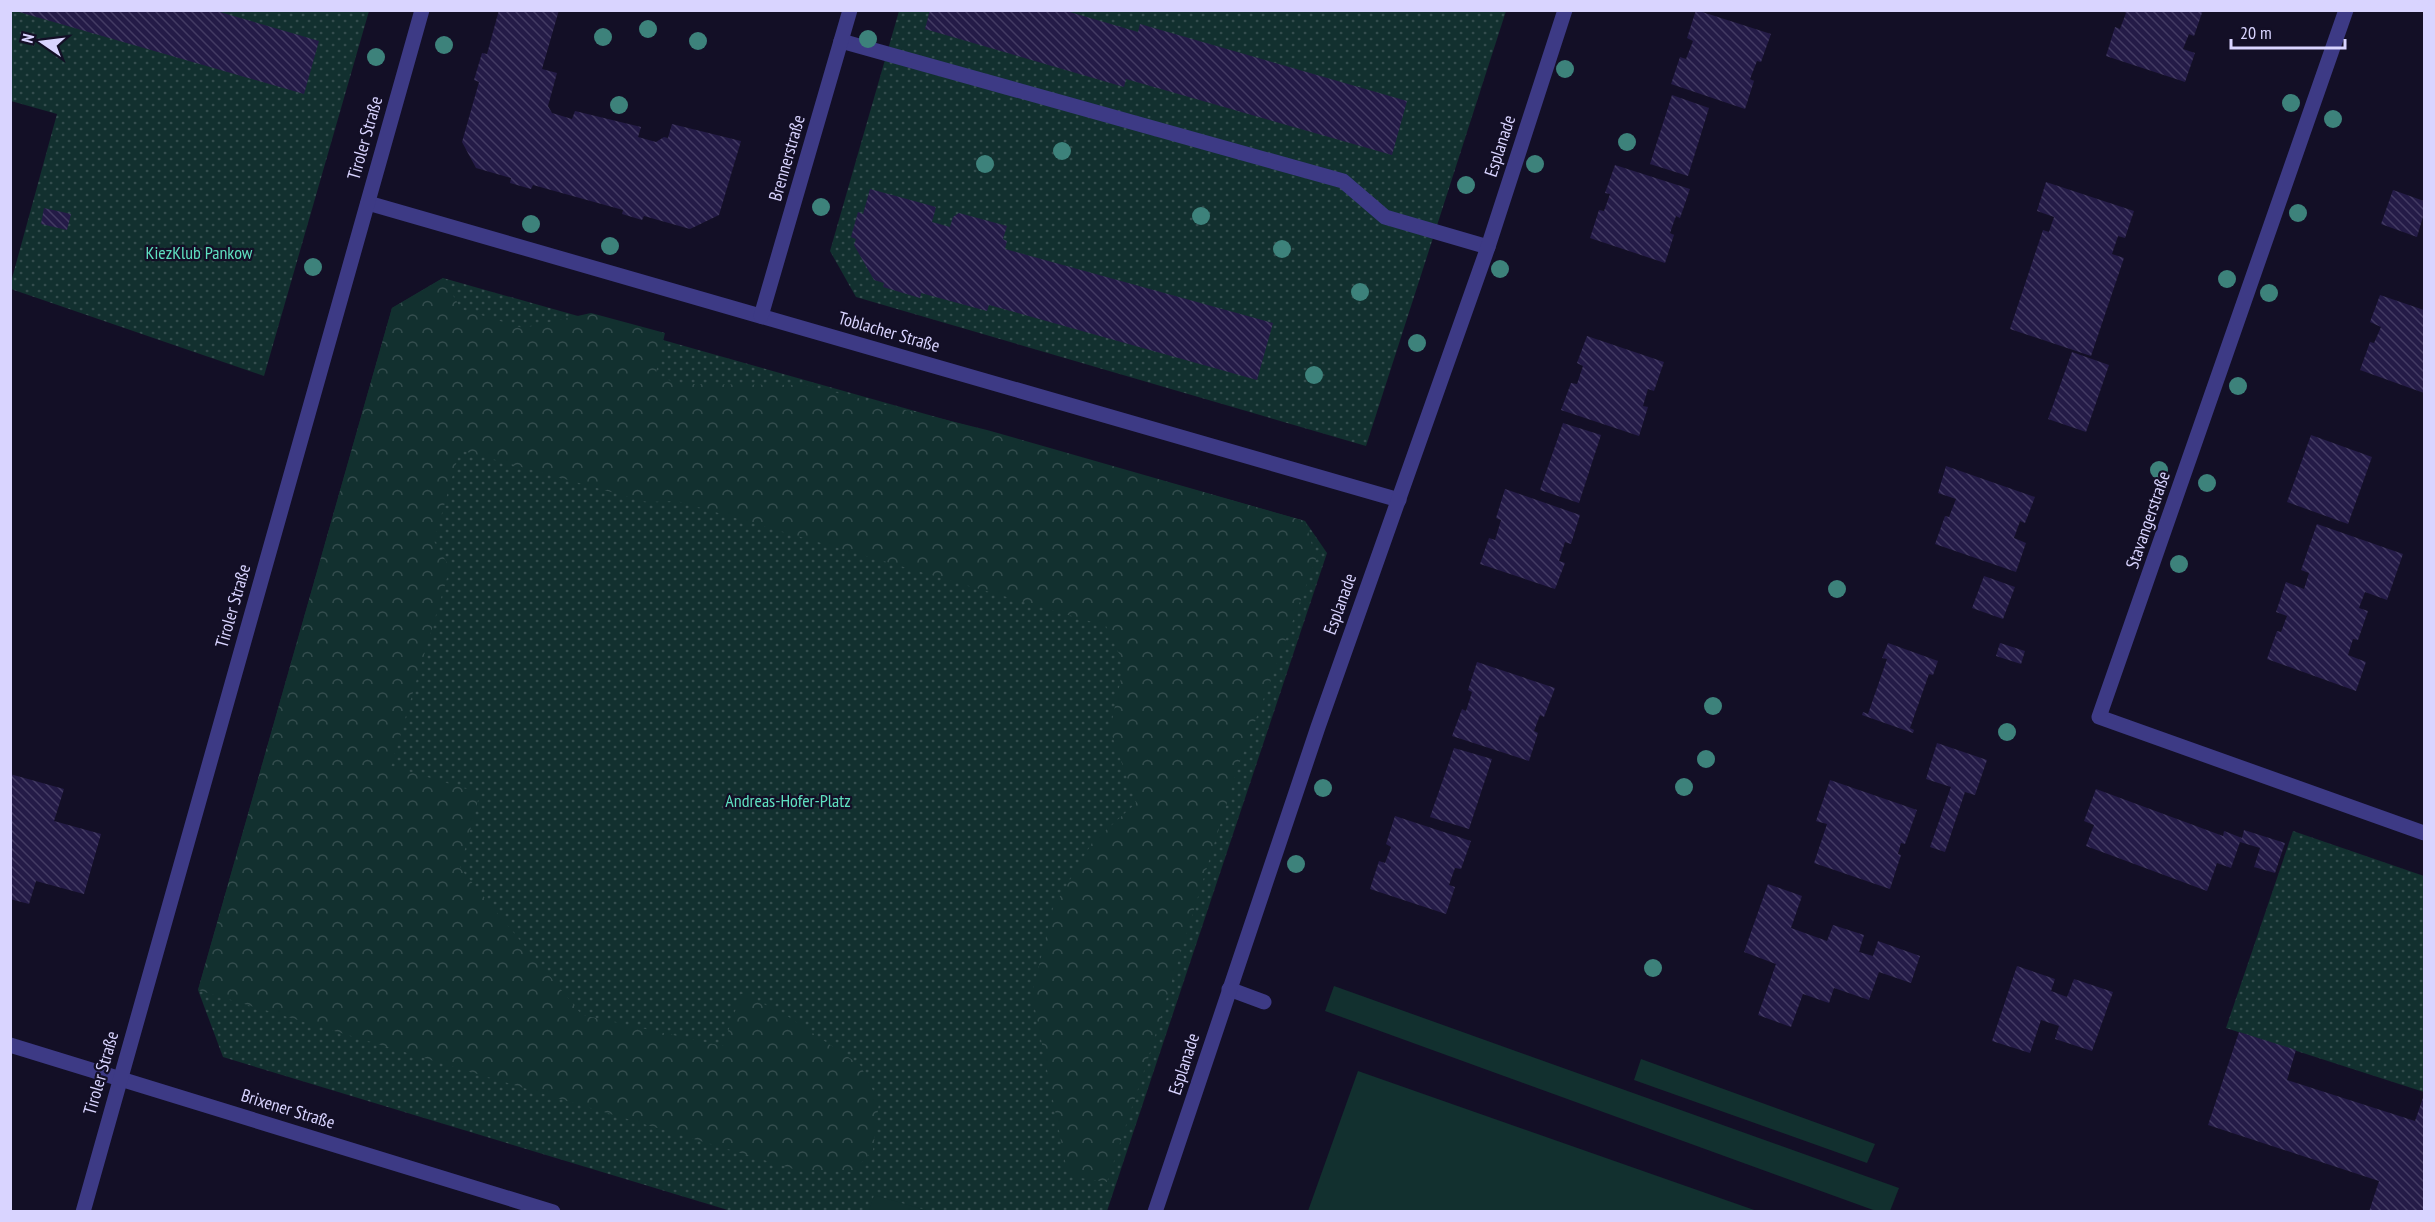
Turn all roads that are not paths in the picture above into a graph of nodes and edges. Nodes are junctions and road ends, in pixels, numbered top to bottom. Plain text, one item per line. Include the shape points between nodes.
1 (422, 10) edge
2 (850, 10) edge
3 (1565, 10) edge
4 (2346, 10) edge
5 (841, 41) junction
6 (368, 203) junction
7 (1488, 247) junction
8 (761, 316) junction
9 (1399, 500) junction
10 (2424, 833) edge
11 (1229, 989) junction
12 (1264, 1002) dead end
13 (10, 1045) edge
14 (120, 1079) junction
15 (514, 1206) edge
16 (83, 1212) edge
17 (554, 1212) edge
18 (1155, 1212) edge

1 - 6 street, Tiroler Straße
2 - 5 street, Brennerstraße
3 - 7 street, Esplanade
4 - 10 street, Stavangerstraße via 2099,717
5 - 7 street via 1343,181 1385,217
5 - 8 street, Brennerstraße
6 - 8 street, Toblacher Straße
6 - 14 street, Tiroler Straße
7 - 9 street, Esplanade
8 - 9 street, Toblacher Straße
9 - 11 street, Esplanade
11 - 12 street
11 - 18 street, Esplanade
13 - 14 street, Brixener Straße
14 - 15 street, Brixener Straße
14 - 16 street, Tiroler Straße
15 - 17 street, Brixener Straße

